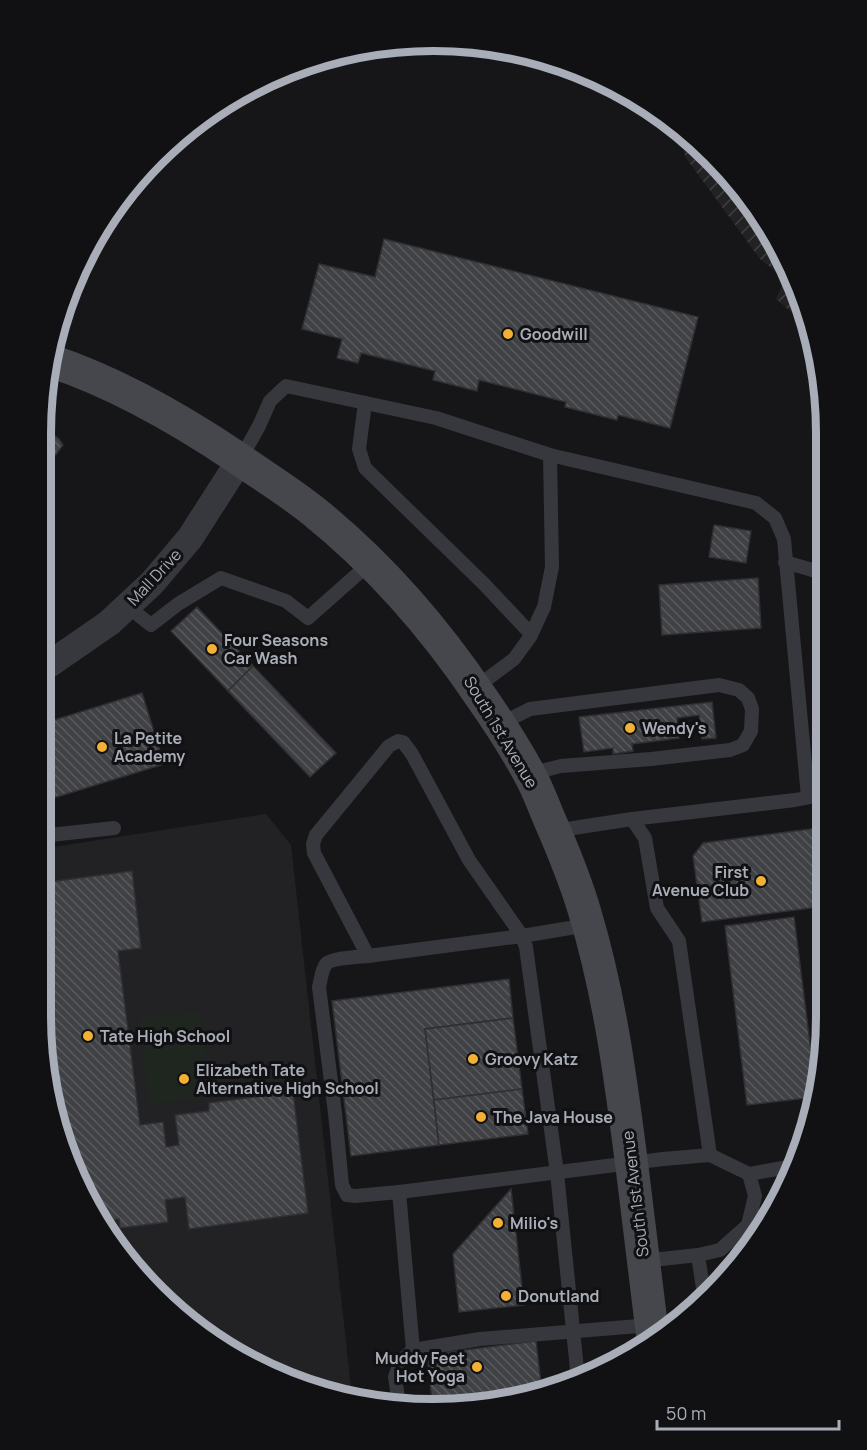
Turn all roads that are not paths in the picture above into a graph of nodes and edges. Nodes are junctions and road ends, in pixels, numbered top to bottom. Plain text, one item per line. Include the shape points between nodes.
1 (57, 363) edge
2 (365, 403) junction
3 (550, 455) junction
4 (240, 460) junction
5 (785, 562) junction
6 (370, 563) junction
7 (816, 571) edge
8 (127, 606) junction
9 (531, 634) junction
10 (51, 663) edge
11 (475, 688) junction
12 (500, 724) junction
13 (529, 774) junction
14 (816, 796) edge
15 (808, 797) junction
16 (632, 819) junction
17 (114, 828) dead end
18 (554, 831) junction
19 (51, 835) edge
20 (588, 925) junction
21 (522, 936) junction
22 (368, 956) junction
23 (710, 1155) junction
24 (632, 1163) junction
25 (785, 1168) edge
26 (557, 1173) junction
27 (749, 1174) junction
28 (399, 1192) junction
29 (698, 1255) junction
30 (643, 1261) junction
31 (703, 1288) edge
32 (652, 1331) edge
33 (573, 1332) junction
34 (650, 1332) edge
35 (413, 1350) junction
36 (577, 1371) edge
37 (398, 1397) edge

1 - 4 main road, South 1st Avenue via 118,387 200,432
2 - 3 lane via 436,418
2 - 4 lane via 286,386 270,401
2 - 9 lane via 359,449 365,468
3 - 5 lane via 756,503 775,518 784,539
3 - 9 lane via 552,567 544,607
4 - 6 main road, South 1st Avenue via 312,510
4 - 8 street, Mall Drive via 190,538
5 - 7 lane
5 - 15 lane
6 - 8 lane via 308,618 286,601 221,578 151,625
6 - 11 main road, South 1st Avenue via 423,619
8 - 10 street, Mall Drive
9 - 11 lane via 514,659
11 - 12 main road, South 1st Avenue
12 - 13 main road, South 1st Avenue
12 - 13 lane via 530,709 719,685 739,690 752,709 751,730 743,745 730,750 561,765
13 - 18 main road, South 1st Avenue
14 - 15 lane
15 - 16 lane
16 - 18 lane
16 - 23 lane via 645,838 657,908 679,941
17 - 19 lane
18 - 20 main road, South 1st Avenue
20 - 21 lane
20 - 24 main road, South 1st Avenue via 609,1010
21 - 22 lane
21 - 22 lane via 469,860 411,754 398,741 389,746 316,835 313,844 314,853
21 - 26 lane
22 - 28 lane via 327,963 319,987 342,1185 347,1194 355,1196
23 - 24 lane
23 - 27 lane
24 - 26 lane
24 - 30 main road, South 1st Avenue
25 - 27 lane
26 - 28 lane
26 - 33 lane
27 - 29 lane via 755,1196 748,1225 720,1250
28 - 35 lane
29 - 30 lane
29 - 31 lane
30 - 32 main road, South 1st Avenue
33 - 34 lane
33 - 35 lane via 480,1339
33 - 36 lane
35 - 37 lane via 401,1361 395,1377

